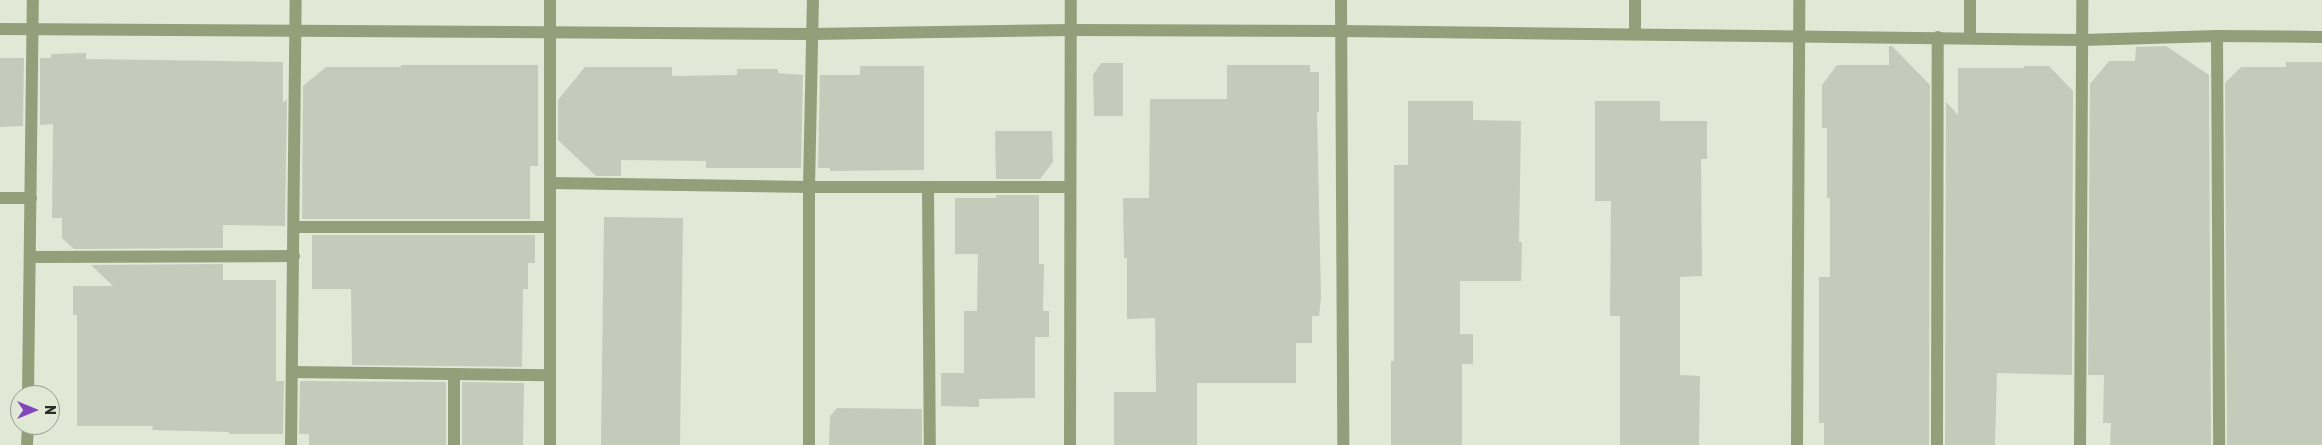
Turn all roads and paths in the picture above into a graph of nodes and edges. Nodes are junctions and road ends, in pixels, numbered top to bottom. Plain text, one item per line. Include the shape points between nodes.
1 (33, 0) edge
2 (296, 0) edge
3 (550, 0) edge
4 (813, 0) edge
5 (1071, 0) edge
6 (1341, 0) edge
7 (1635, 0) edge
8 (1799, 0) edge
9 (1970, 0) edge
10 (2082, 0) edge
11 (0, 29) edge
12 (33, 29) junction
13 (297, 30) junction
14 (1071, 30) junction
15 (550, 31) junction
16 (1341, 31) junction
17 (812, 34) junction
18 (1635, 34) junction
19 (1799, 35) junction
20 (2217, 36) junction
21 (1938, 37) junction
22 (2322, 37) edge
23 (1970, 38) junction
24 (2082, 40) junction
25 (550, 183) junction
26 (809, 187) junction
27 (1070, 187) junction
28 (928, 188) junction
29 (0, 198) edge
30 (30, 198) junction
31 (294, 227) junction
32 (550, 227) junction
33 (294, 256) junction
34 (30, 257) junction
35 (292, 372) junction
36 (454, 374) junction
37 (550, 375) junction
38 (28, 385) edge
39 (291, 445) edge
40 (454, 445) edge
41 (550, 445) edge
42 (809, 445) edge
43 (930, 445) edge
44 (1070, 445) edge
45 (1343, 445) edge
46 (1797, 445) edge
47 (1937, 445) edge
48 (2080, 445) edge
49 (2218, 445) edge

1 - 12 street
2 - 13 street
3 - 15 street
4 - 17 street
5 - 14 street
6 - 16 street
7 - 18 street
8 - 19 street
9 - 23 street
10 - 24 street
11 - 12 street
12 - 13 street
12 - 30 street
13 - 15 street
13 - 31 street
14 - 16 street
14 - 17 street
14 - 27 street
15 - 17 street
15 - 25 street
16 - 18 street
16 - 45 street
17 - 26 street
18 - 19 street
19 - 21 street
19 - 46 street
20 - 22 street
20 - 24 street
20 - 49 street
21 - 23 street
21 - 47 street
23 - 24 street
24 - 48 street
25 - 26 street
25 - 32 street
26 - 28 street
26 - 42 street
27 - 28 street
27 - 44 street
28 - 43 street
29 - 30 street
30 - 34 street
31 - 32 street
31 - 33 street
32 - 37 street
33 - 34 street
33 - 35 street
34 - 38 street
35 - 36 street
35 - 39 street
36 - 37 street
36 - 40 street
37 - 41 street

